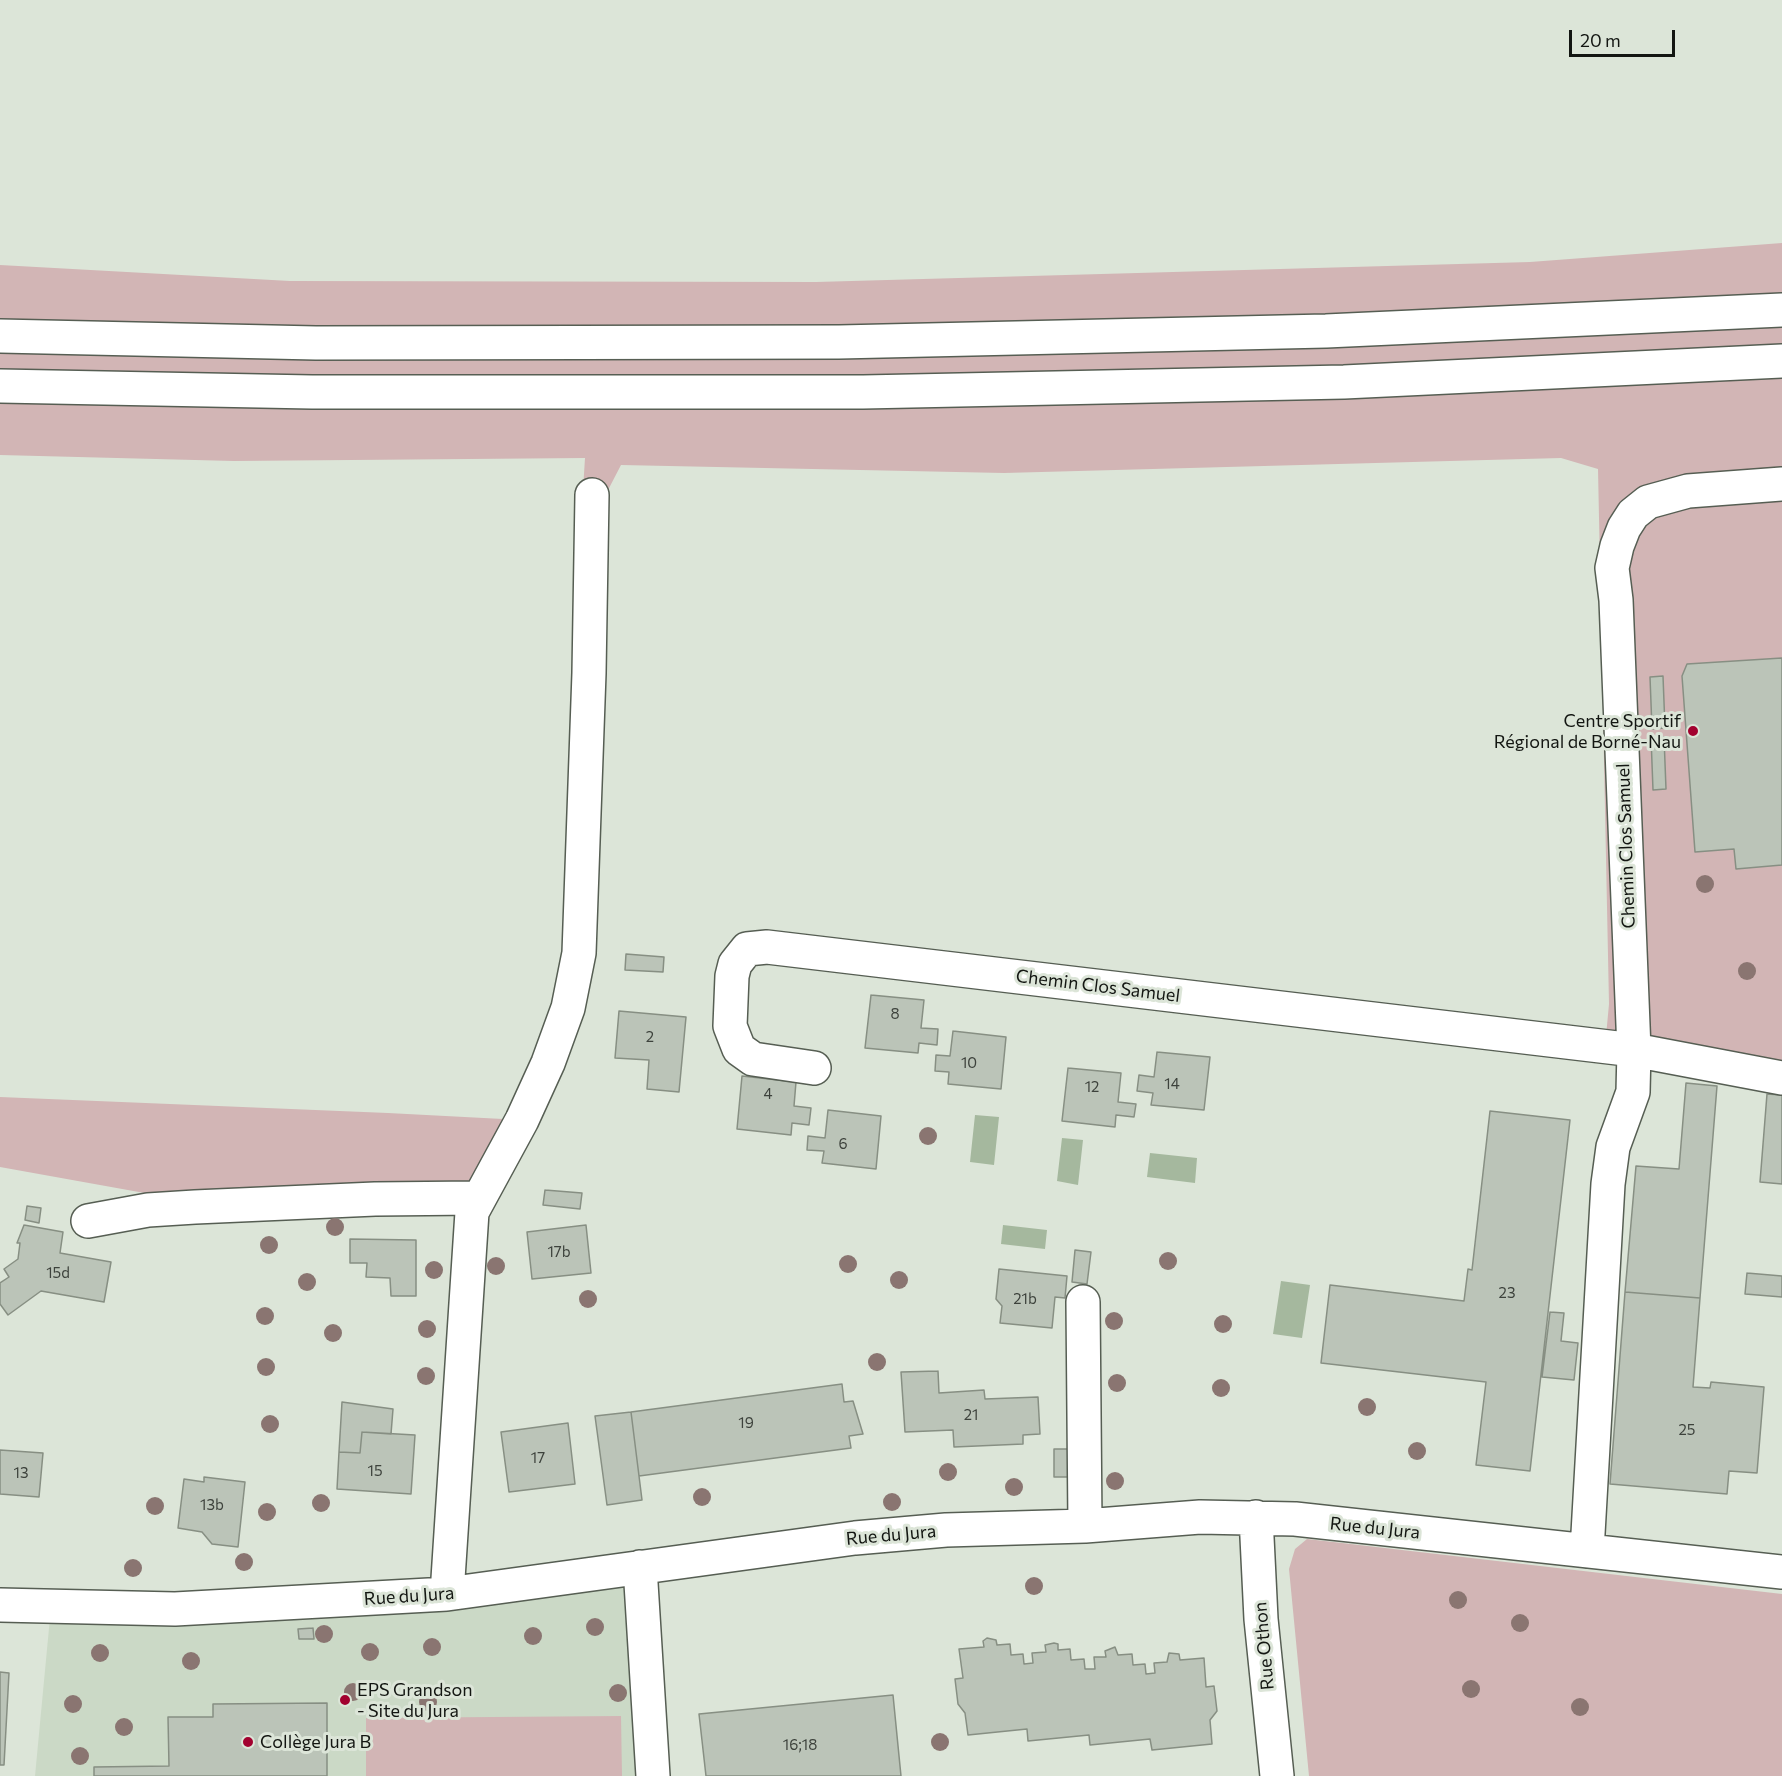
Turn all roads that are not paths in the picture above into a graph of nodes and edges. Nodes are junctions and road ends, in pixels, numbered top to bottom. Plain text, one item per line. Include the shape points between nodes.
1 (1782, 310) edge
2 (0, 336) edge
3 (1782, 361) edge
4 (0, 386) edge
5 (1782, 484) edge
6 (592, 495) dead end
7 (1634, 1050) junction
8 (814, 1068) dead end
9 (1782, 1078) edge
10 (478, 1198) junction
11 (88, 1221) dead end
12 (1083, 1302) dead end
13 (1256, 1517) junction
14 (1085, 1526) junction
15 (1587, 1551) junction
16 (640, 1567) junction
17 (1782, 1571) edge
18 (447, 1594) junction
19 (0, 1605) edge
20 (653, 1776) edge
21 (1276, 1776) edge

1 - 2 main road via 1326,332 839,342 316,343
3 - 4 main road via 1344,382 863,392 312,392
5 - 7 main road, Chemin Clos Samuel via 1688,491 1656,499 1633,514 1617,546 1612,568 1617,600
6 - 10 main road via 582,907 575,979 561,1031 536,1092
7 - 8 main road, Chemin Clos Samuel via 779,949 747,949 735,964 732,976 730,1026 739,1049 753,1059
7 - 9 main road, Chemin Clos Samuel
7 - 15 main road via 1633,1092 1613,1147 1608,1184
10 - 11 main road via 195,1206
10 - 18 main road via 470,1230
12 - 14 main road
13 - 14 main road, Rue du Jura
13 - 15 main road, Rue du Jura
13 - 21 main road, Rue Othon
14 - 16 main road, Rue du Jura via 946,1530 855,1538
15 - 17 main road, Rue du Jura
16 - 18 main road, Rue du Jura
16 - 20 main road
18 - 19 main road, Rue du Jura via 175,1609

